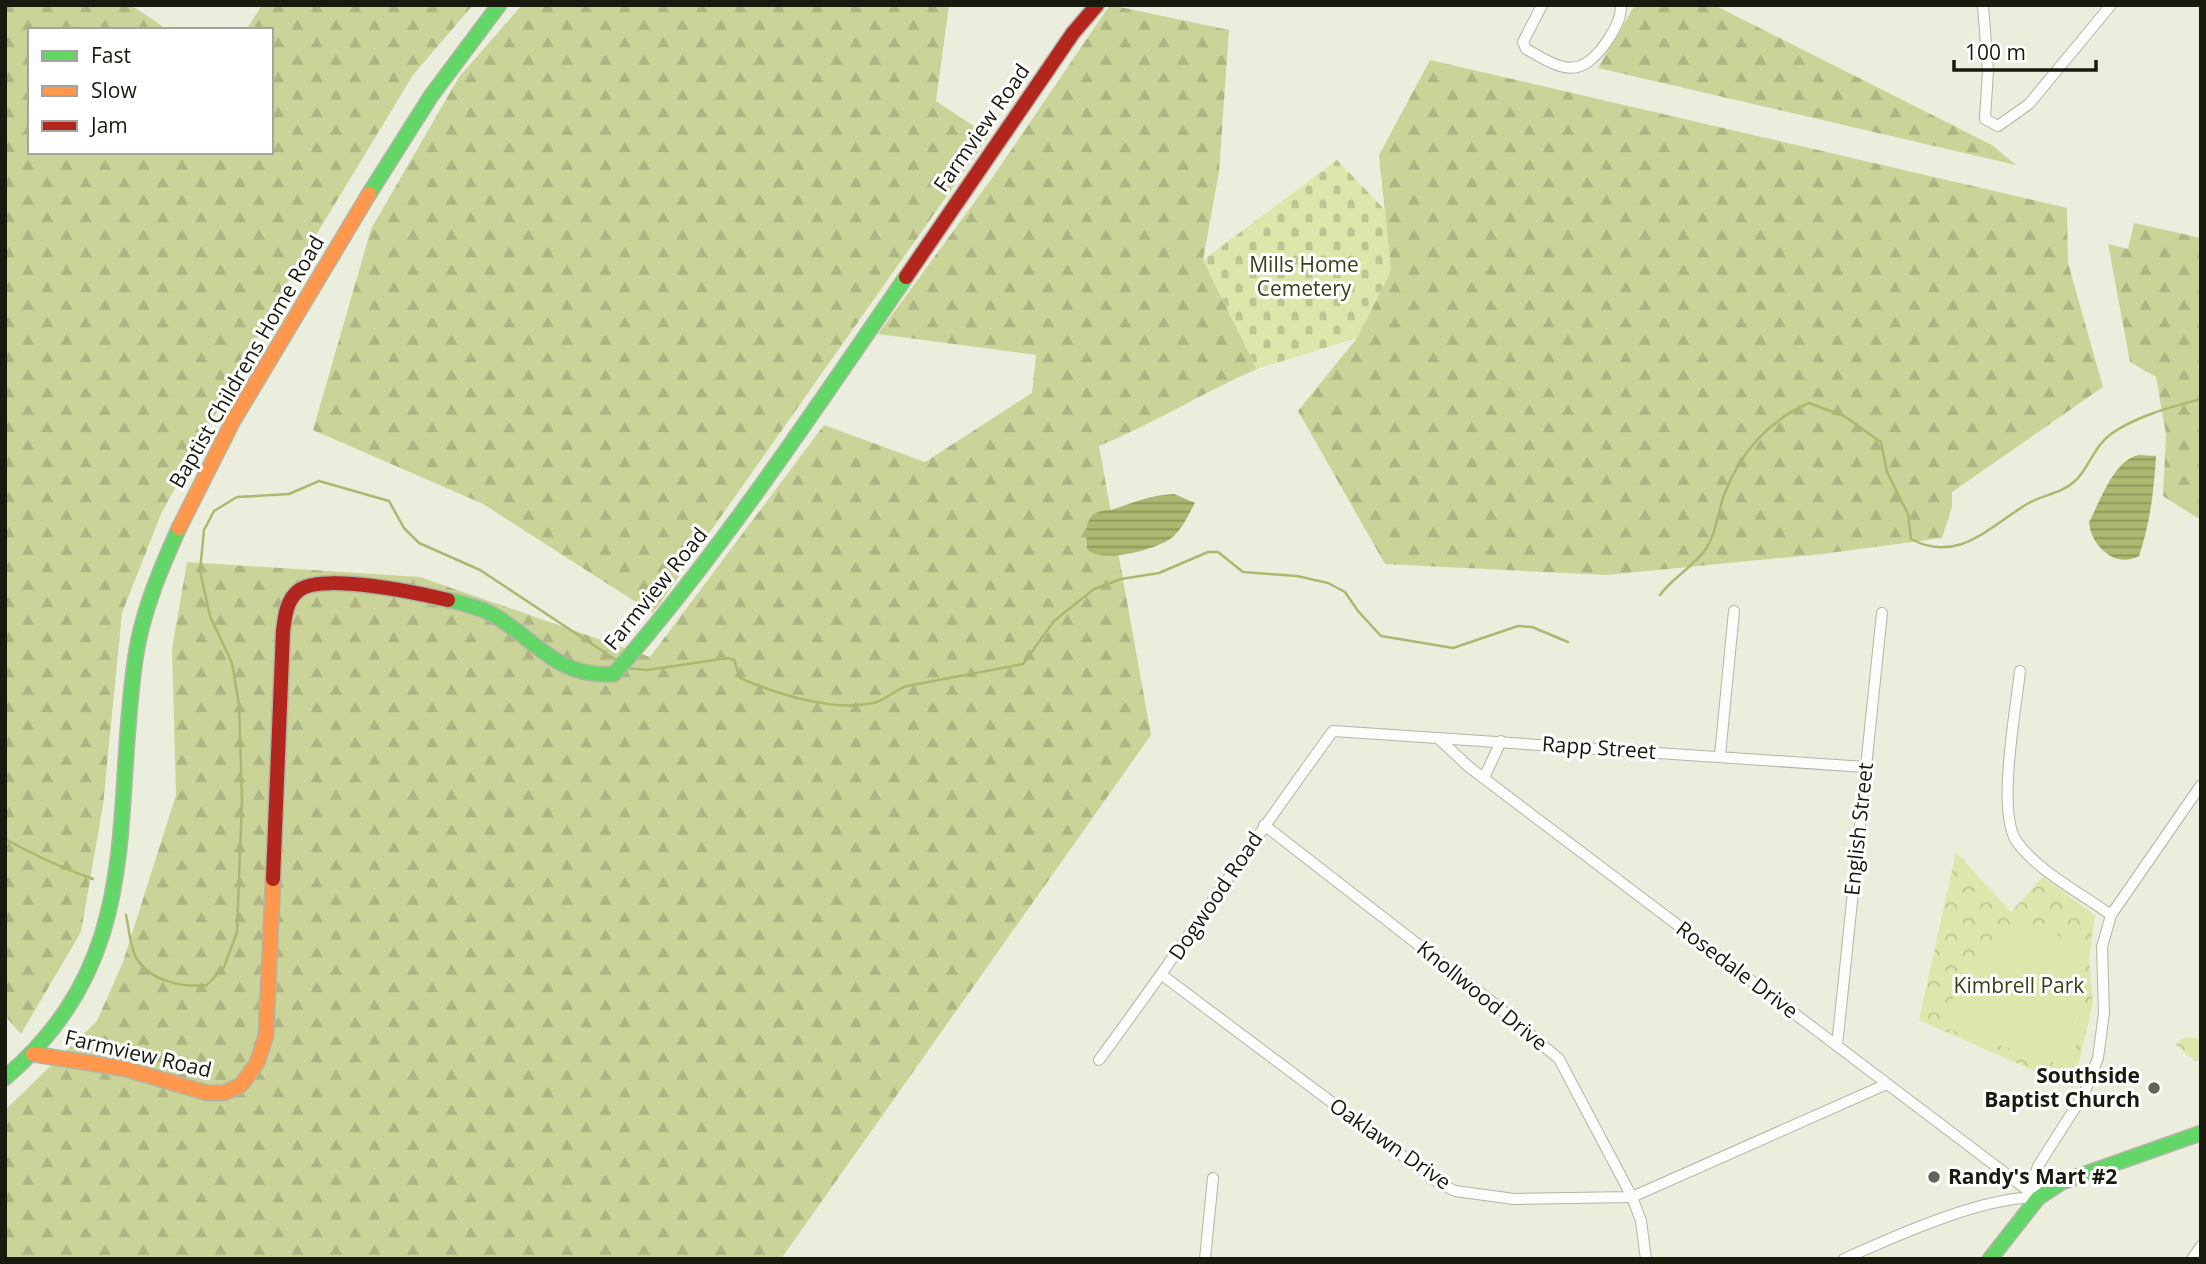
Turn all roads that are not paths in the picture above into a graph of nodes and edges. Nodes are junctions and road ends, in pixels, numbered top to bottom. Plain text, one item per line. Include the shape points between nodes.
1 (499, 5) edge
2 (1097, 5) edge
3 (1542, 5) edge
4 (1621, 5) edge
5 (1983, 5) edge
6 (2111, 5) edge
7 (1734, 611) dead end
8 (1882, 613) dead end
9 (2020, 671) dead end
10 (1333, 731) joint
11 (1438, 738) junction
12 (1501, 741) junction
13 (1720, 755) junction
14 (1865, 767) junction
15 (1484, 778) junction
16 (2201, 785) edge
17 (1264, 825) junction
18 (2111, 915) junction
19 (1162, 975) junction
20 (1837, 1046) junction
21 (33, 1054) junction
22 (1099, 1060) dead end
23 (5, 1079) edge
24 (1887, 1084) junction
25 (2201, 1133) edge
26 (1213, 1178) dead end
27 (1632, 1197) junction
28 (2038, 1198) junction
29 (2201, 1246) edge
30 (1205, 1259) edge
31 (1646, 1259) edge
32 (1844, 1259) edge
33 (1990, 1259) edge
34 (2192, 1259) edge

1 - 21 street, Baptist Childrens Home Road via 419,116 289,325 221,442 168,550 144,615 132,667 124,821 115,885 80,984 65,1013
2 - 21 street, Farmview Road via 755,497 614,674 583,674 551,661 488,612 438,597 326,582 303,587 287,606 267,1036 258,1063 244,1082 233,1090 208,1094 155,1076
3 - 4 street via 1523,42 1537,55 1567,67 1588,65 1616,27
5 - 6 street via 1986,119 1998,126 2029,104
7 - 13 street
8 - 14 street, English Street
9 - 18 street via 2007,805 2010,829 2033,858
10 - 11 street, Rapp Street
10 - 17 street, Dogwood Road
11 - 12 street, Rapp Street
11 - 15 street, Rosedale Drive
12 - 13 street, Rapp Street
12 - 15 street
13 - 14 street, Rapp Street
14 - 20 street, English Street
15 - 20 street, Rosedale Drive
16 - 18 street
17 - 19 street, Dogwood Road
17 - 27 street, Knollwood Drive via 1559,1059
18 - 28 street via 2102,947 2104,1013 2098,1058 2084,1094 2038,1166 2034,1180
19 - 22 street, Dogwood Road
19 - 27 street, Oaklawn Drive via 1455,1191 1514,1199
20 - 24 street, Rosedale Drive
21 - 23 street, Baptist Childrens Home Road
24 - 27 street, Oaklawn Drive
24 - 28 street, Rosedale Drive
25 - 28 street via 2091,1170
26 - 30 street
27 - 31 street, Knollwood Drive
28 - 32 street via 2005,1199
28 - 33 street
29 - 34 street

